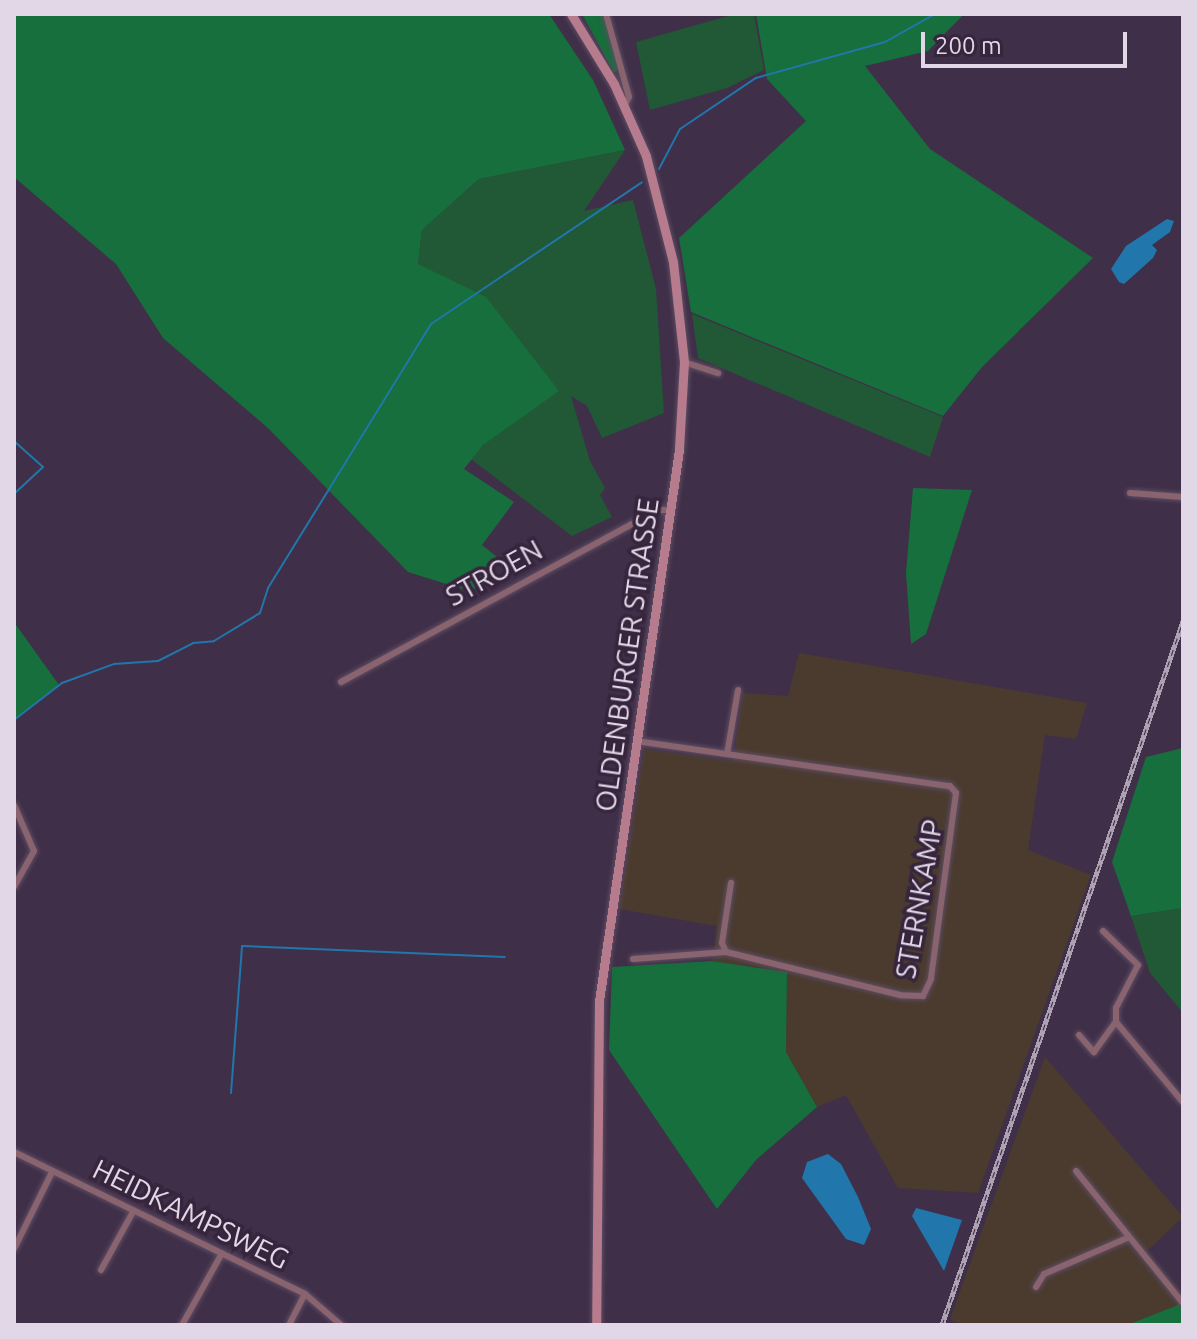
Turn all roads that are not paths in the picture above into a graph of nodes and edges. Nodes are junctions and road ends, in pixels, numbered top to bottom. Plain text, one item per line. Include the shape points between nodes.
1 (571, 14) edge
2 (606, 14) edge
3 (625, 105) junction
4 (684, 362) junction
5 (718, 373) dead end
6 (1130, 493) dead end
7 (1183, 497) edge
8 (670, 510) junction
9 (341, 682) dead end
10 (738, 690) dead end
11 (636, 741) junction
12 (727, 754) junction
13 (14, 805) edge
14 (731, 883) dead end
15 (14, 887) edge
16 (1103, 931) dead end
17 (726, 952) junction
18 (633, 959) dead end
19 (1116, 1022) junction
20 (1079, 1035) dead end
21 (1183, 1102) edge
22 (14, 1152) edge
23 (1076, 1171) dead end
24 (52, 1172) junction
25 (134, 1210) junction
26 (1127, 1238) junction
27 (14, 1249) edge
28 (222, 1253) junction
29 (101, 1270) dead end
30 (1036, 1287) dead end
31 (305, 1294) junction
32 (1183, 1303) edge
33 (182, 1325) edge
34 (289, 1325) edge
35 (341, 1325) edge
36 (596, 1325) edge

1 - 3 main road, OLDENBURGER STRASSE
2 - 3 street via 629,97
3 - 4 main road, OLDENBURGER STRASSE via 666,226
4 - 5 street
4 - 8 main road, OLDENBURGER STRASSE
6 - 7 street
8 - 9 street, STROEN via 658,510
8 - 11 main road, OLDENBURGER STRASSE
10 - 12 street
11 - 12 street, STERNKAMP
11 - 36 main road, OLDENBURGER STRASSE via 599,1001
12 - 17 street, STERNKAMP via 950,786 958,802 931,979 923,996
13 - 15 street via 34,851
14 - 17 street via 722,943
16 - 19 street via 1138,965 1116,1008
17 - 18 street, STERNKAMP
19 - 20 street via 1094,1052
19 - 21 street
22 - 24 street, HEIDKAMPSWEG
23 - 26 street
24 - 25 street, HEIDKAMPSWEG
24 - 27 street
25 - 28 street, HEIDKAMPSWEG
25 - 29 street
26 - 30 street via 1044,1274
26 - 32 street
28 - 31 street, HEIDKAMPSWEG
28 - 33 street
31 - 34 street
31 - 35 street, HEIDKAMPSWEG

